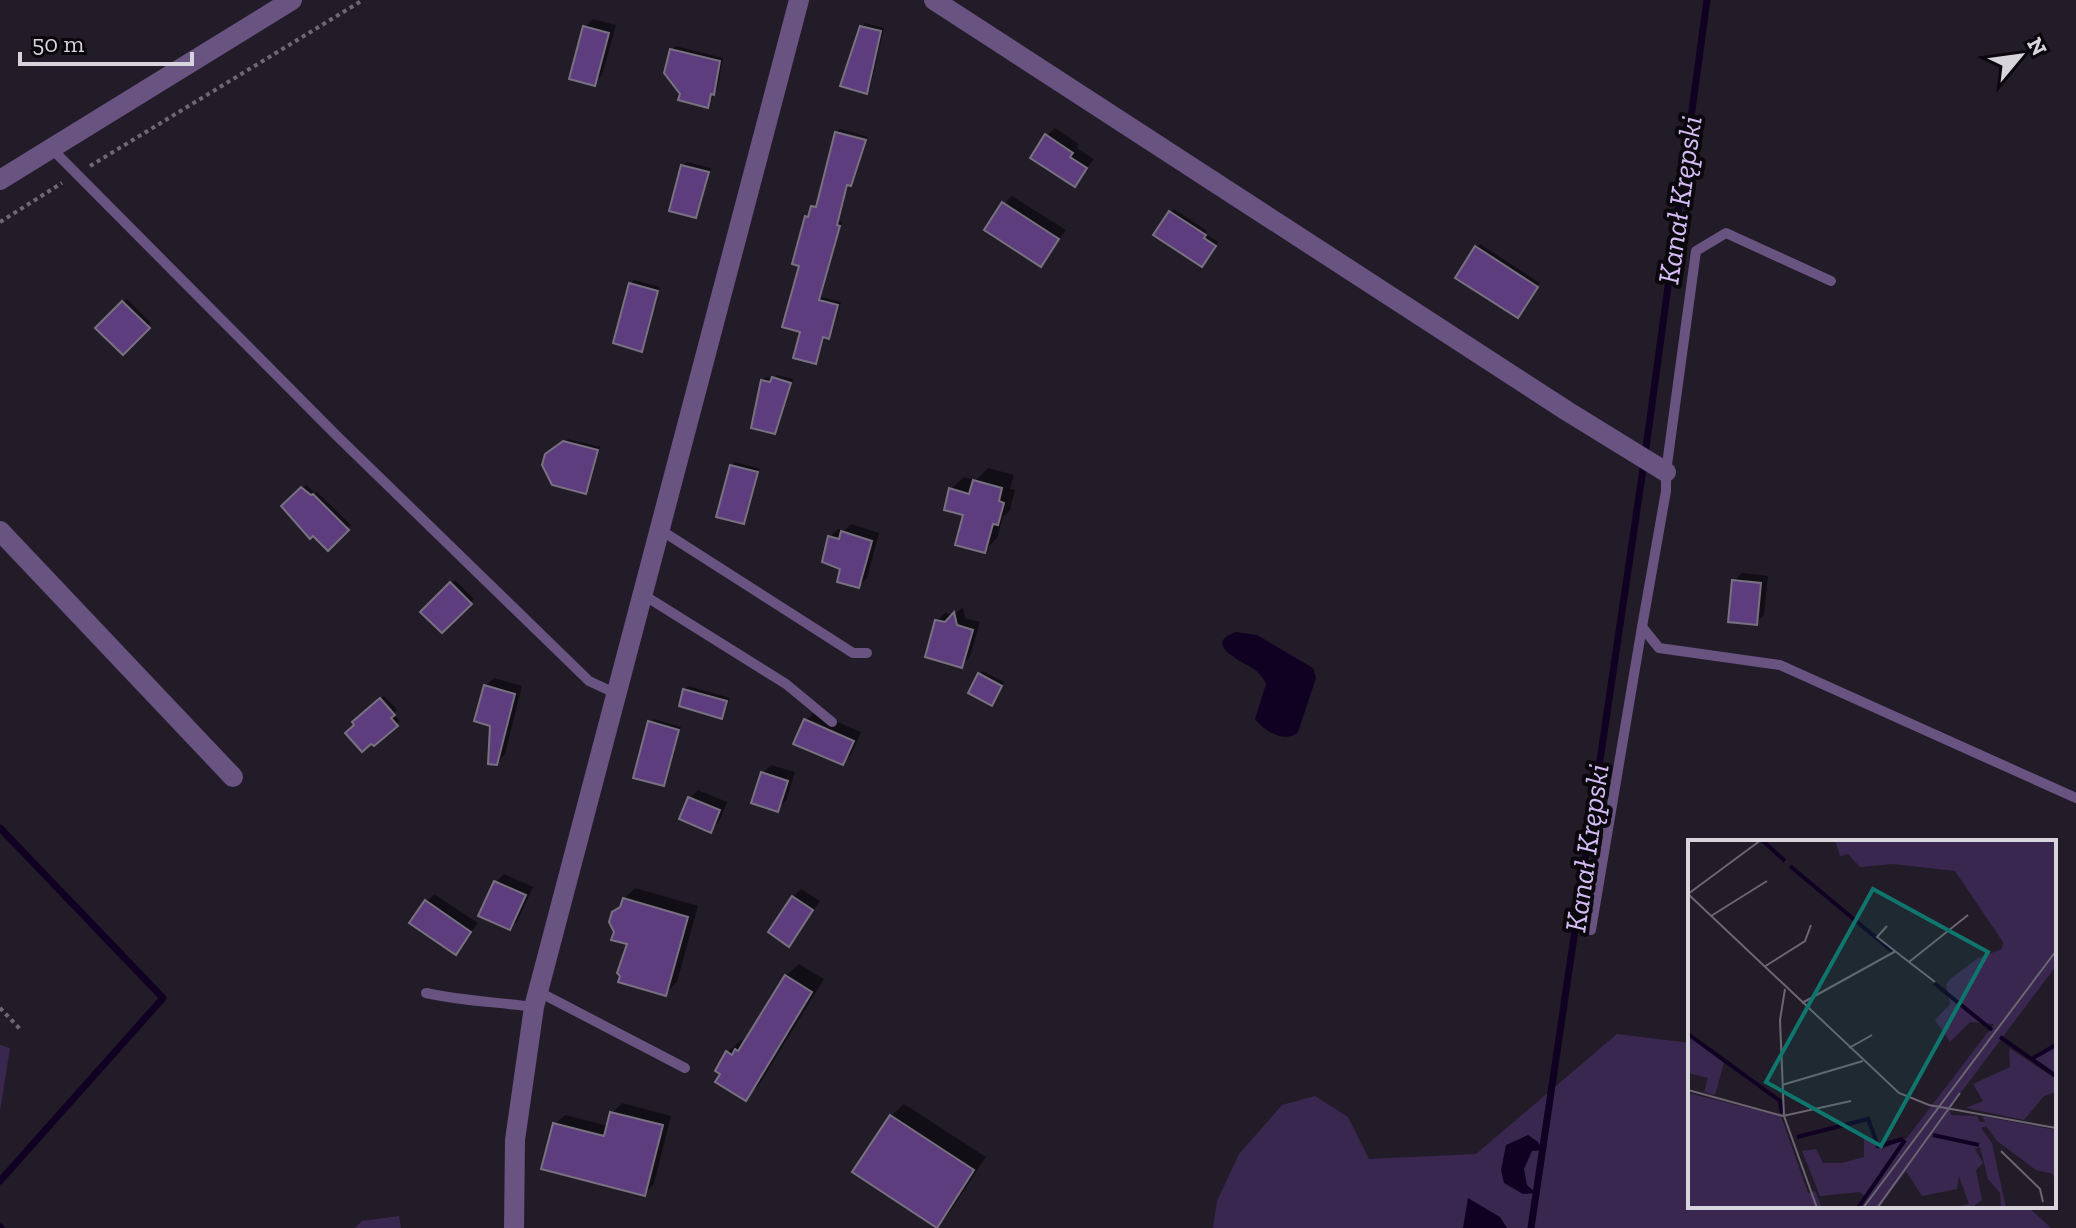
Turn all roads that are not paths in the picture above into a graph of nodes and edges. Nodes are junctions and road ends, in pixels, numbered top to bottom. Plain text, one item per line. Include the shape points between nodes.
1 (292, 0) edge
2 (799, 0) edge
3 (934, 0) edge
4 (51, 148) junction
5 (0, 180) edge
6 (1831, 281) dead end
7 (1666, 472) junction
8 (659, 529) junction
9 (0, 531) edge
10 (642, 594) junction
11 (1642, 627) junction
12 (867, 653) dead end
13 (617, 694) junction
14 (832, 722) dead end
15 (233, 777) dead end
16 (2076, 798) edge
17 (1591, 930) dead end
18 (426, 993) dead end
19 (536, 1000) junction
20 (685, 1068) dead end
21 (514, 1228) edge

1 - 4 street
2 - 8 street
3 - 7 street
4 - 5 street
4 - 13 lane via 589,681
6 - 7 lane via 1726,233 1696,251
7 - 11 lane
8 - 10 street
8 - 12 lane via 853,653
9 - 15 street
10 - 13 street
10 - 14 lane via 786,684
11 - 16 lane via 1659,648 1780,665
11 - 17 lane
13 - 19 street
18 - 19 lane via 455,999
19 - 20 lane
19 - 21 street via 517,1116

